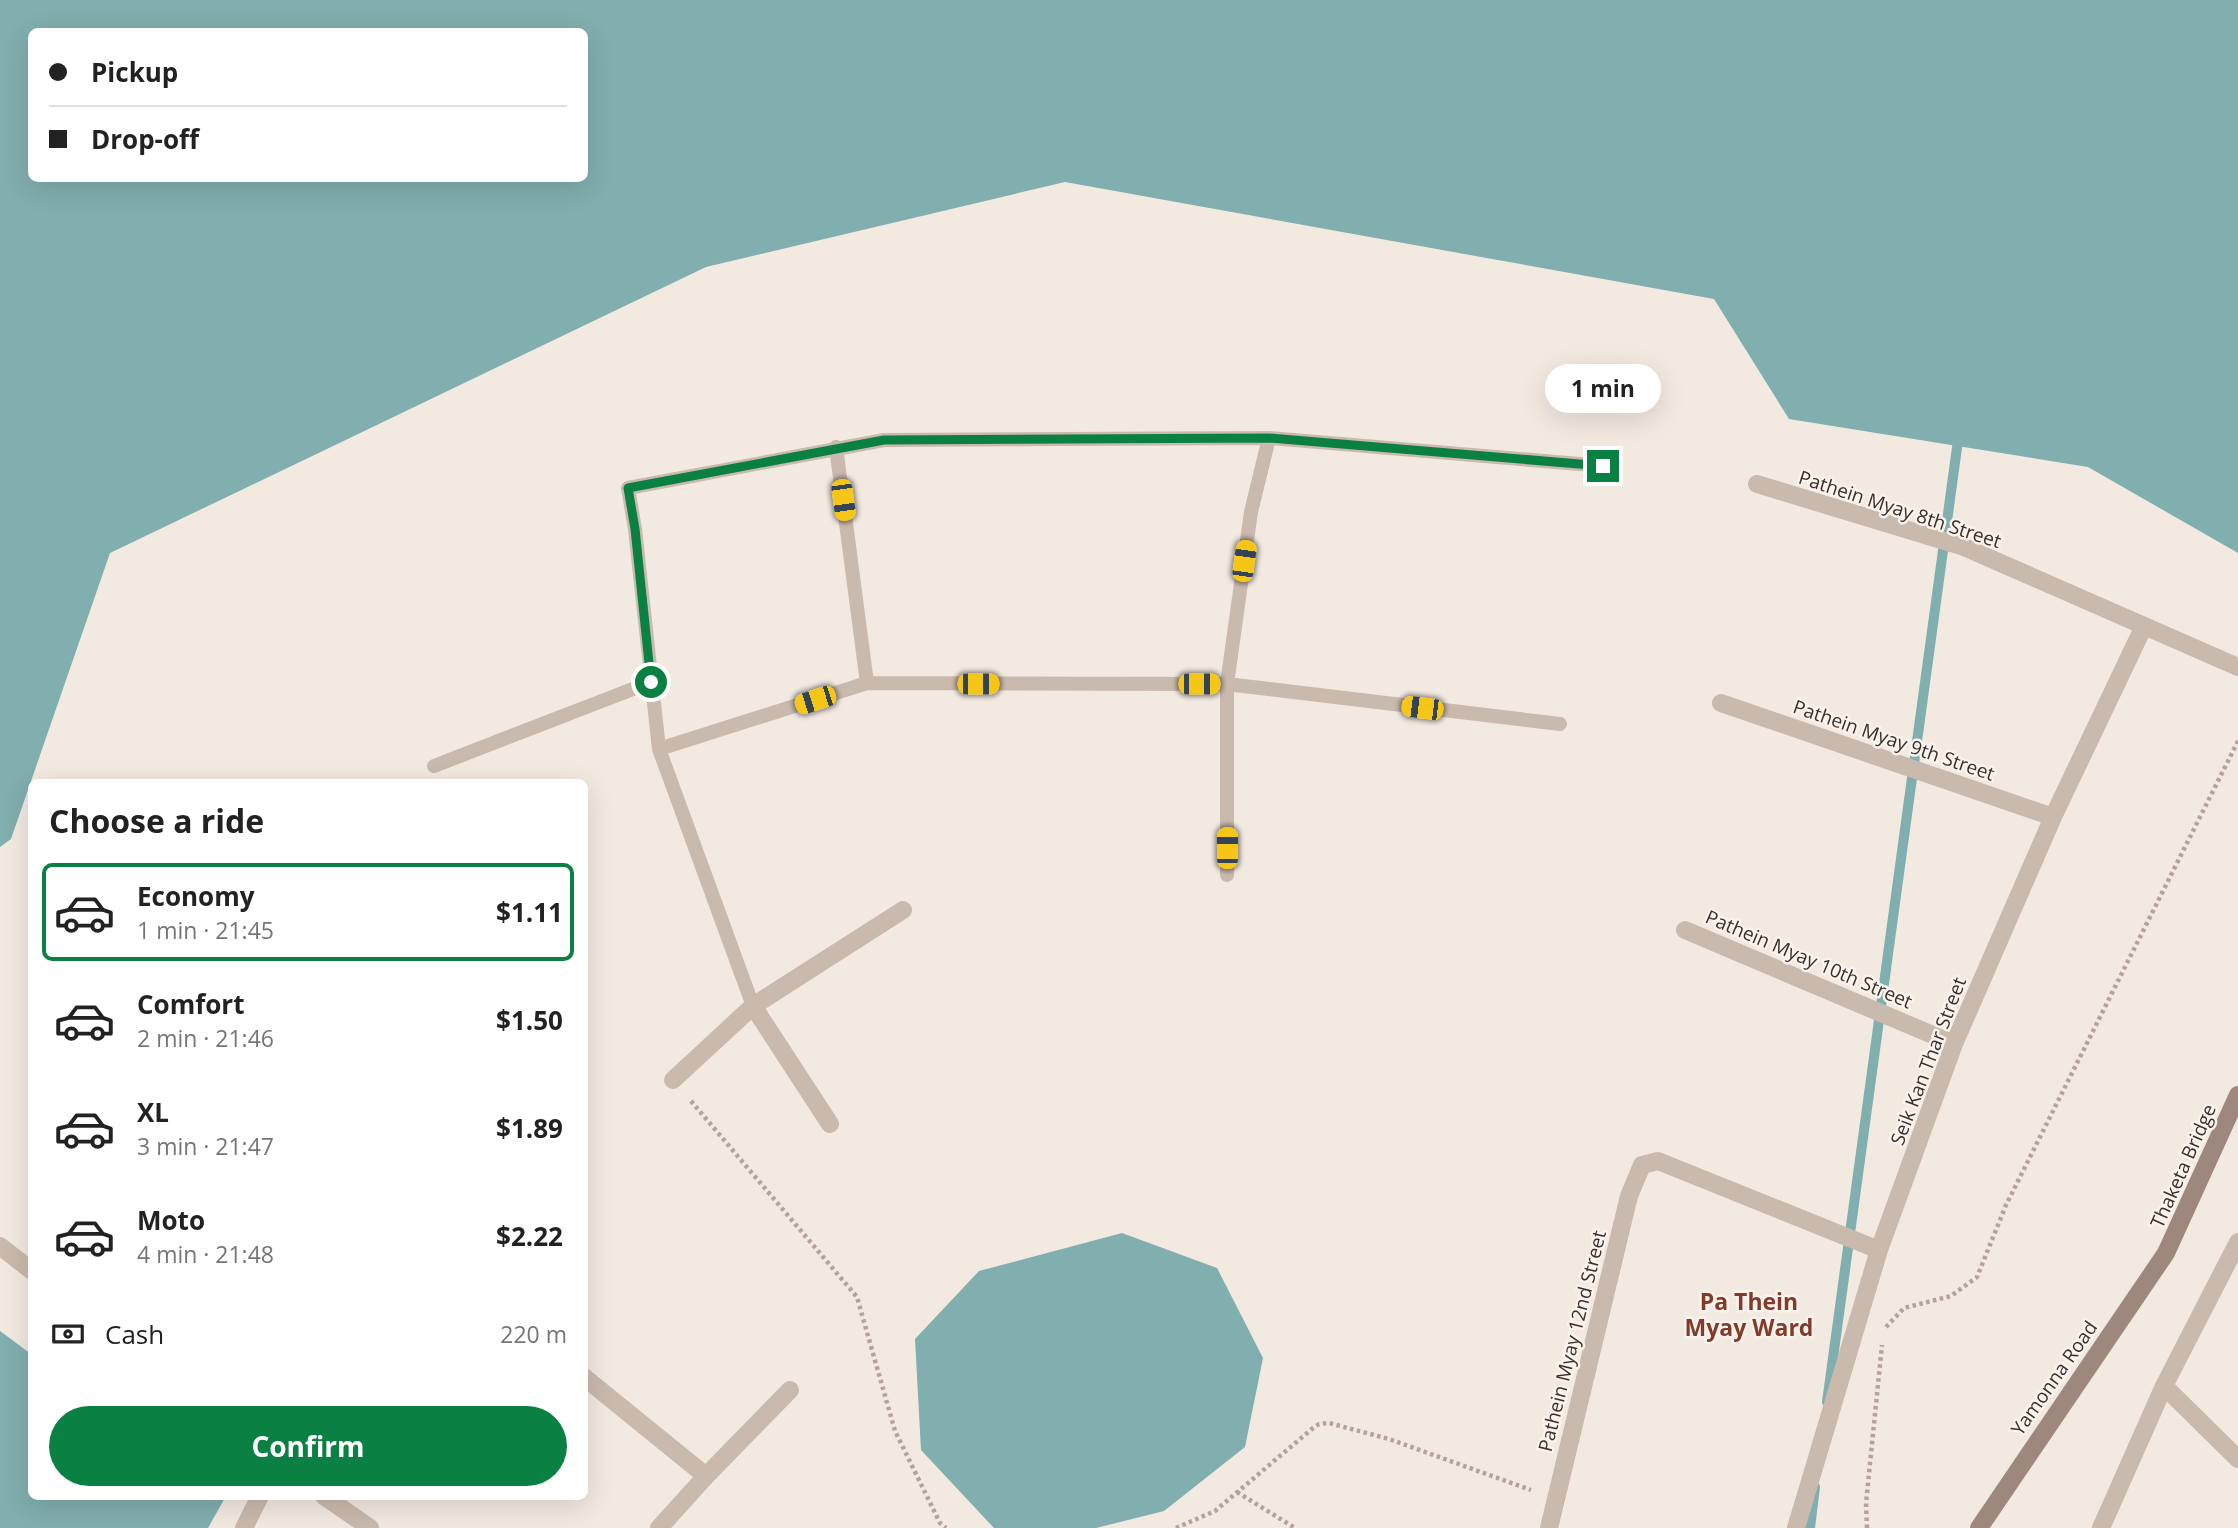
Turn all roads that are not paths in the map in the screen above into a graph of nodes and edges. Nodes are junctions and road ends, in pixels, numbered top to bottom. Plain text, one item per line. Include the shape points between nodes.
1 (1269, 438) junction
2 (836, 447) junction
3 (1603, 466) dead end
4 (1757, 484) dead end
5 (2144, 626) junction
6 (2238, 667) edge
7 (651, 682) junction
8 (867, 683) junction
9 (1227, 684) junction
10 (1721, 703) dead end
11 (1560, 724) dead end
12 (659, 749) junction
13 (434, 766) dead end
14 (2053, 817) junction
15 (1227, 875) dead end
16 (903, 910) dead end
17 (1685, 930) dead end
18 (753, 1006) junction
19 (1954, 1044) junction
20 (673, 1080) road end
21 (2238, 1095) edge
22 (830, 1125) dead end
23 (2238, 1242) edge
24 (0, 1246) edge
25 (1879, 1250) junction
26 (2166, 1253) joint
27 (28, 1265) edge
28 (588, 1380) edge
29 (2164, 1386) junction
30 (790, 1390) dead end
31 (2238, 1459) edge
32 (706, 1476) junction
33 (258, 1500) edge
34 (330, 1500) edge
35 (244, 1528) edge
36 (370, 1528) edge
37 (659, 1528) edge
38 (1549, 1528) edge
39 (1796, 1528) edge
40 (1979, 1528) edge
41 (2101, 1528) edge

1 - 2 lane via 884,440
1 - 3 lane
1 - 9 lane via 1251,512
2 - 7 lane via 628,488
2 - 8 lane
4 - 5 street, Pathein Myay 8th Street via 1964,547
5 - 6 street, Pathein Myay 8th Street
5 - 14 street, Seik Kan Thar Street
7 - 12 lane
7 - 13 lane
8 - 9 lane
8 - 12 lane
9 - 11 lane
9 - 15 lane
10 - 14 street, Pathein Myay 9th Street
12 - 18 lane
14 - 19 street, Seik Kan Thar Street
16 - 18 street
17 - 19 street, Pathein Myay 10th Street
18 - 20 street
18 - 22 street
19 - 25 street, Seik Kan Thar Street
21 - 26 main road, Thaketa Bridge
23 - 29 street
24 - 27 street
25 - 38 street, Pathein Myay 12nd Street via 1658,1161 1642,1165 1629,1196
25 - 39 street, Seik Kan Thar Street
26 - 40 main road, Yamonna Road
28 - 32 street
29 - 31 street
29 - 41 street
30 - 32 street
32 - 37 street
33 - 35 street
34 - 36 street

